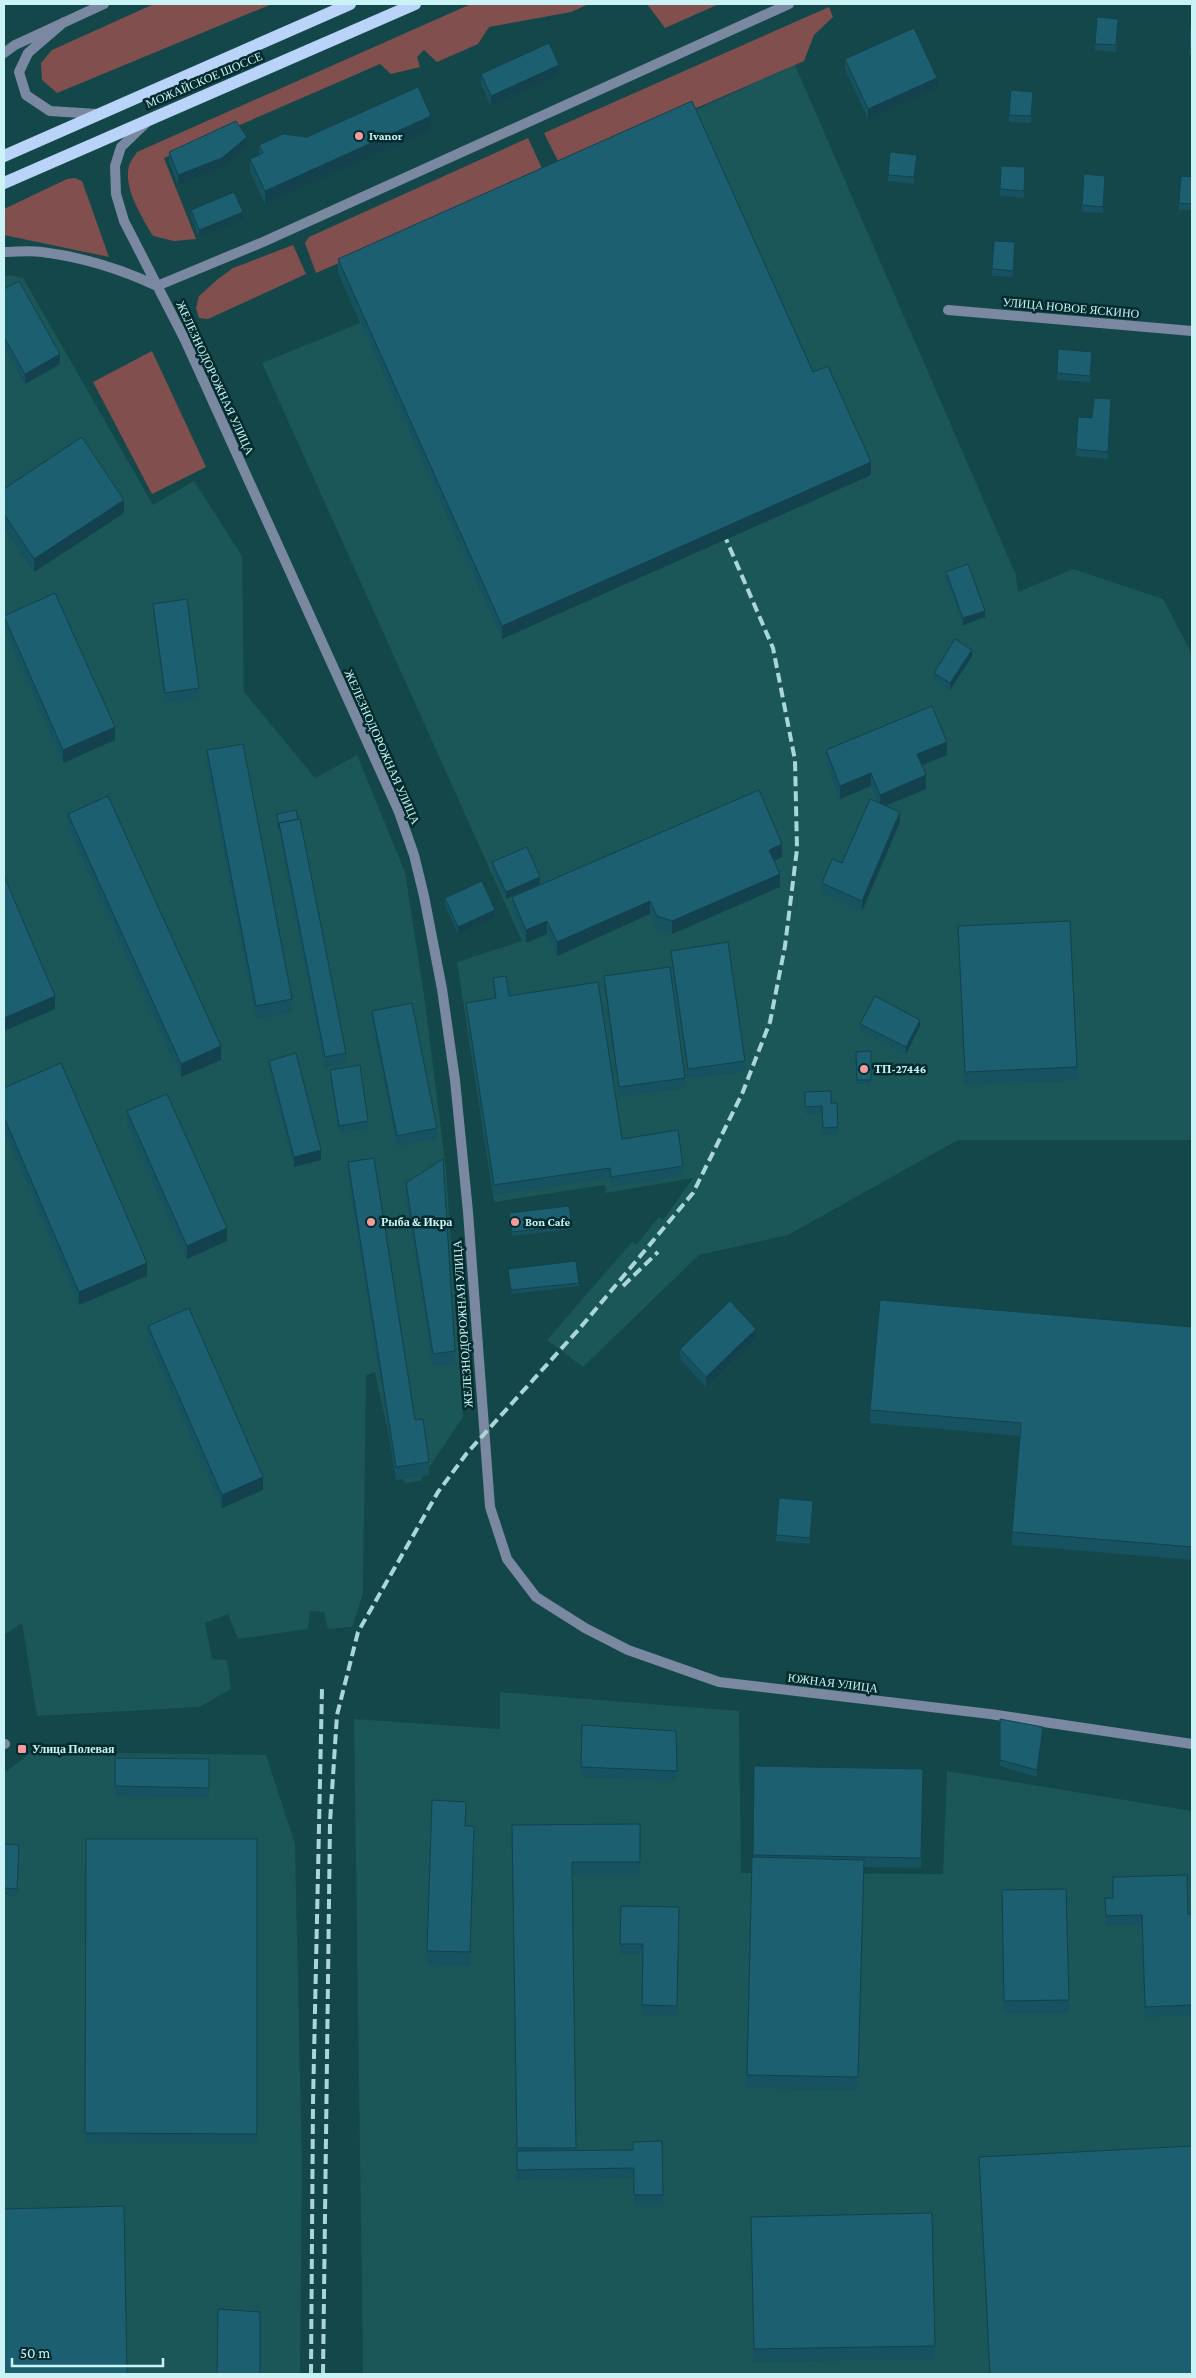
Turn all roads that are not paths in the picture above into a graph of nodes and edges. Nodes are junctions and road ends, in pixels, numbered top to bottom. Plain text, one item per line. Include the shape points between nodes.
1 (104, 4) edge
2 (350, 4) edge
3 (415, 4) edge
4 (789, 4) edge
5 (64, 22) junction
6 (4, 53) edge
7 (98, 114) junction
8 (152, 118) junction
9 (4, 156) edge
10 (4, 183) edge
11 (4, 252) edge
12 (157, 286) junction
13 (948, 310) dead end
14 (1192, 331) edge
15 (507, 1559) joint
16 (1192, 1744) edge

1 - 5 street
2 - 7 main road, МОЖАЙСКОЕ ШОССЕ
3 - 8 main road, МОЖАЙСКОЕ ШОССЕ
4 - 12 street via 263,242
5 - 6 street
5 - 7 street via 28,53 18,72 26,95 50,111
7 - 9 main road, МОЖАЙСКОЕ ШОССЕ
8 - 10 main road, МОЖАЙСКОЕ ШОССЕ
8 - 12 street, ЖЕЛЕЗНОДОРОЖНАЯ УЛИЦА via 121,147 115,166 116,194 124,221
11 - 12 street via 41,252 72,258 130,274
12 - 15 street, ЖЕЛЕЗНОДОРОЖНАЯ УЛИЦА via 185,340 307,608 399,812 414,855 442,988 455,1080 490,1507
13 - 14 street, УЛИЦА НОВОЕ ЯСКИНО
15 - 16 street, ЮЖНАЯ УЛИЦА via 536,1597 585,1628 628,1650 719,1682 990,1714

